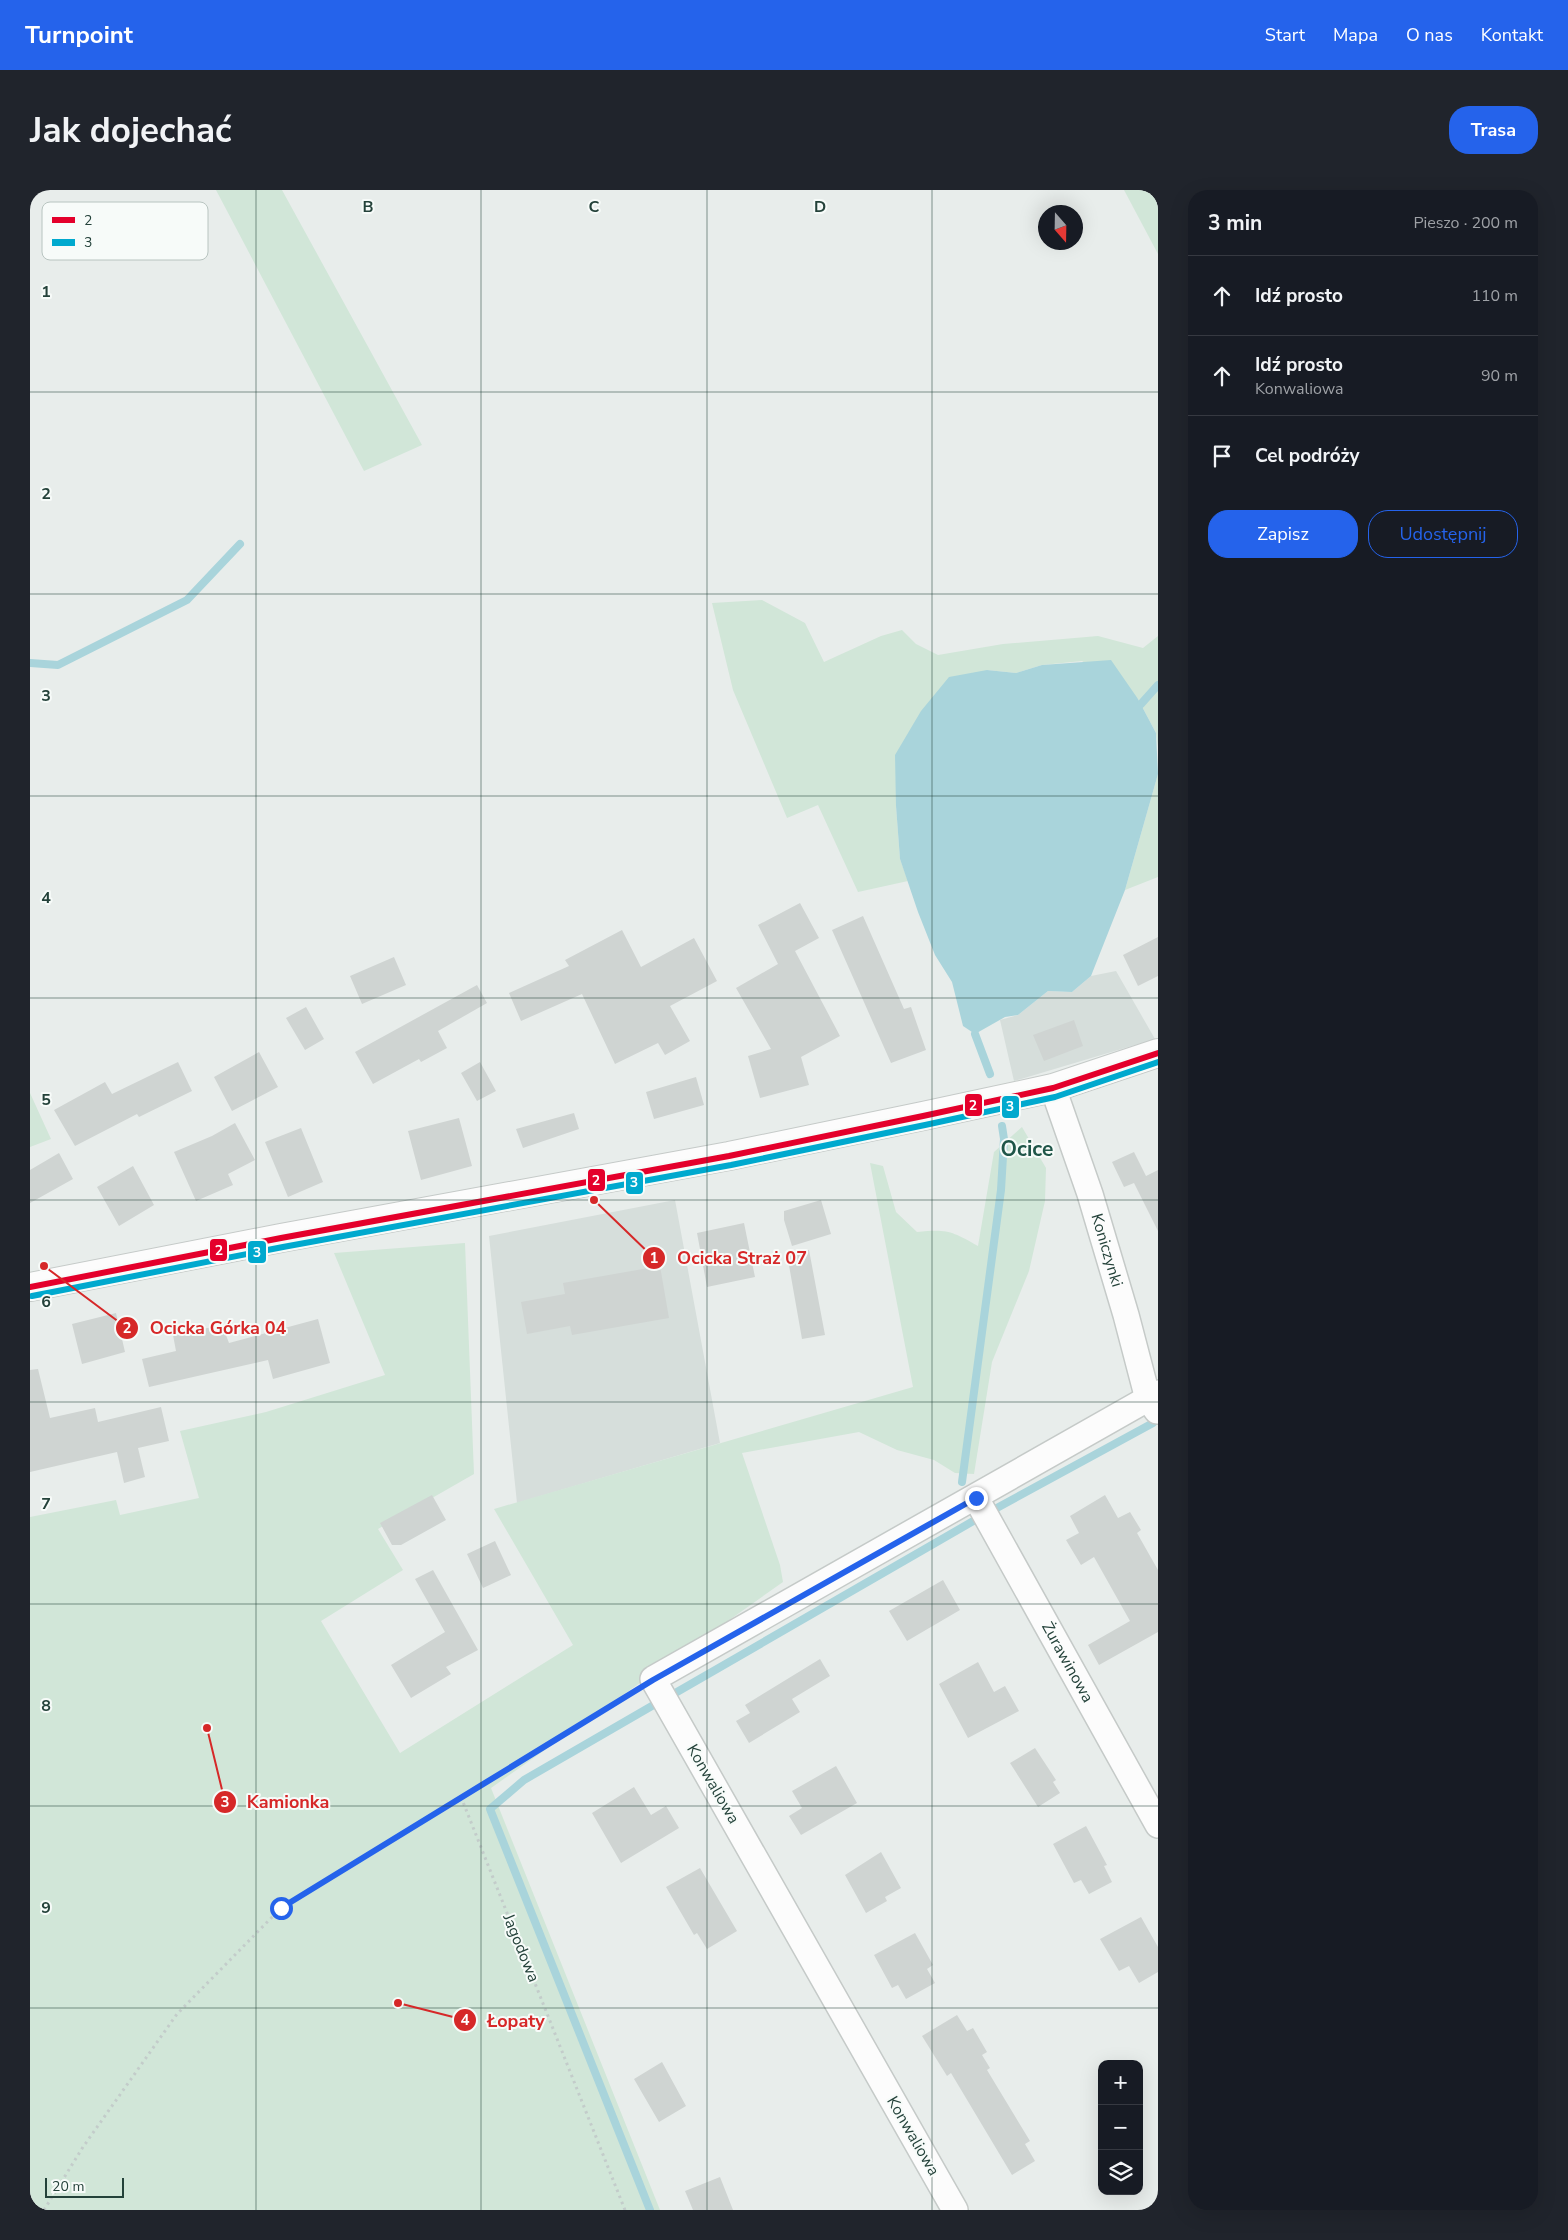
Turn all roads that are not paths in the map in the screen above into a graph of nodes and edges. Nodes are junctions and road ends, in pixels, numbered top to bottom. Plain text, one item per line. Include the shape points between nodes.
1 (1158, 1053) edge
2 (1053, 1088) junction
3 (30, 1287) edge
4 (1155, 1401) edge
5 (976, 1498) junction
6 (1158, 1825) edge
7 (956, 2210) edge

1 - 2 street
2 - 3 street via 729,1156
2 - 4 street, Koniczynki
4 - 5 street
5 - 6 street, Żurawinowa
5 - 7 street, Konwaliowa via 653,1680

